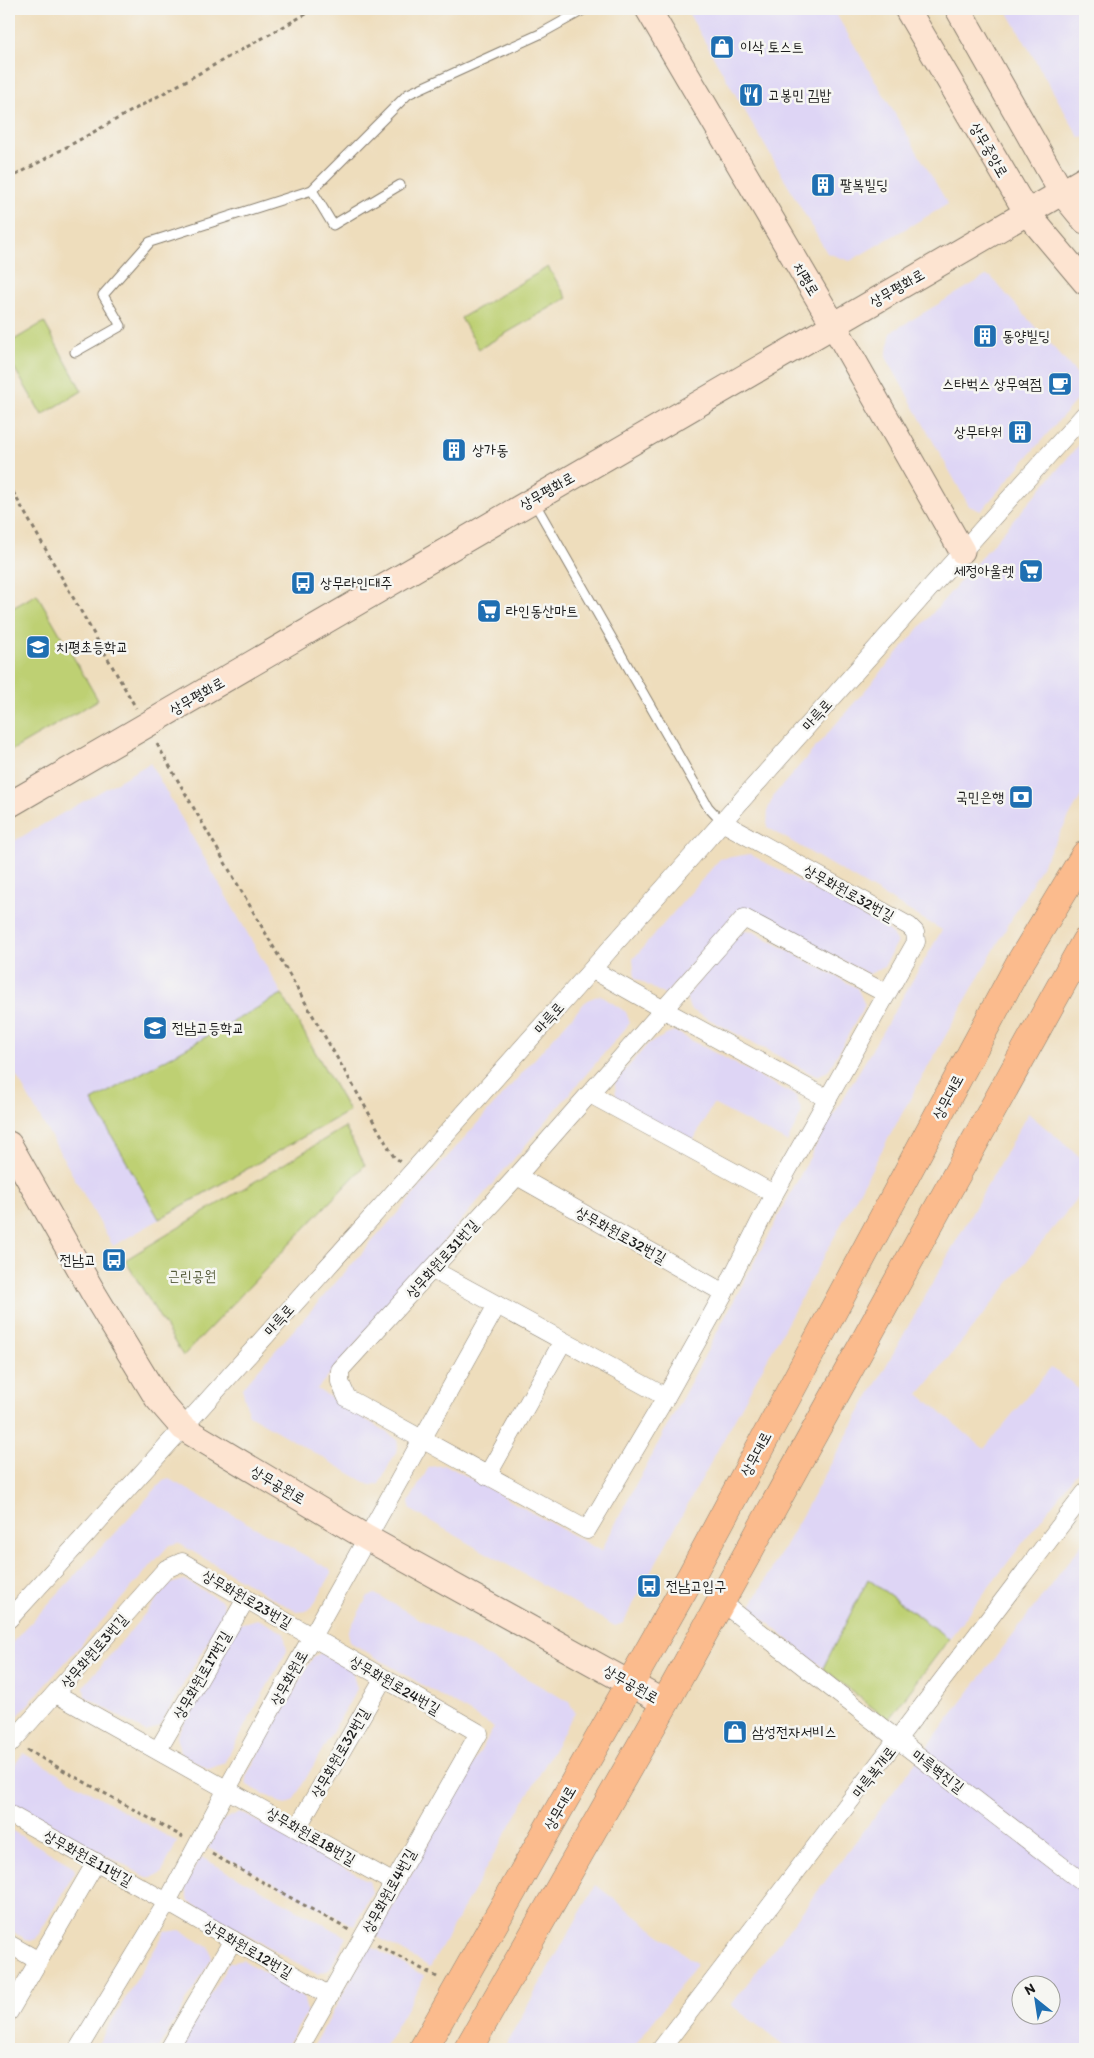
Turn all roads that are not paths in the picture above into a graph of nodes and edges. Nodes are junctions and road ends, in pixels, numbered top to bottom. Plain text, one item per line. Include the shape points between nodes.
1 (584, 9) edge
2 (648, 9) edge
3 (907, 9) edge
4 (958, 9) edge
5 (1085, 179) edge
6 (400, 185) dead end
7 (312, 190) junction
8 (1062, 193) junction
9 (1027, 213) junction
10 (1085, 221) edge
11 (1085, 282) edge
12 (834, 324) junction
13 (75, 352) dead end
14 (1085, 414) edge
15 (532, 500) junction
16 (962, 551) junction
17 (9, 805) edge
18 (722, 822) junction
19 (1085, 856) edge
20 (1082, 955) edge
21 (593, 970) junction
22 (887, 994) junction
23 (664, 1010) junction
24 (590, 1094) junction
25 (828, 1099) junction
26 (9, 1144) edge
27 (517, 1176) junction
28 (774, 1194) junction
29 (433, 1270) junction
30 (724, 1293) junction
31 (497, 1305) junction
32 (564, 1341) junction
33 (666, 1397) junction
34 (183, 1428) junction
35 (421, 1440) junction
36 (486, 1476) junction
37 (1085, 1493) edge
38 (588, 1530) joint
39 (367, 1538) junction
40 (182, 1562) joint
41 (246, 1599) junction
42 (720, 1601) junction
43 (9, 1619) edge
44 (312, 1636) junction
45 (383, 1678) junction
46 (631, 1683) junction
47 (56, 1694) junction
48 (665, 1703) junction
49 (479, 1733) joint
50 (898, 1740) junction
51 (10, 1744) edge
52 (158, 1750) junction
53 (227, 1789) junction
54 (9, 1814) edge
55 (297, 1828) junction
56 (96, 1862) junction
57 (394, 1883) junction
58 (1085, 1884) edge
59 (167, 1902) junction
60 (233, 1940) junction
61 (9, 1944) edge
62 (38, 1960) junction
63 (330, 1996) junction
64 (9, 2012) edge
65 (78, 2049) edge
66 (169, 2049) edge
67 (299, 2049) edge
68 (423, 2049) edge
69 (468, 2049) edge
70 (660, 2049) edge

1 - 7 lane via 540,34 408,94
2 - 12 street, 치평로
3 - 9 street, 상무중앙로
4 - 8 street
5 - 8 street, 상무평화로
6 - 7 lane via 333,225
7 - 13 lane via 150,242 103,295 120,326
8 - 9 street, 상무평화로
8 - 10 street
9 - 11 street, 상무중앙로
9 - 12 street, 상무평화로
12 - 15 street, 상무평화로
12 - 16 street, 치평로
14 - 16 street, 마륵로
15 - 17 street, 상무평화로
15 - 18 lane via 708,807
16 - 18 street, 마륵로
18 - 21 street, 마륵로
18 - 22 street, 상무화원로32번길 via 915,932 916,942
19 - 46 main road, 상무대로 via 1018,966
20 - 42 main road
21 - 23 street
21 - 34 street, 마륵로
22 - 23 street, 상무화원로31번길 via 744,918
22 - 25 street, 상무화원로32번길
23 - 24 street, 상무화원로31번길
23 - 25 street
24 - 27 street, 상무화원로31번길
24 - 28 street
25 - 28 street, 상무화원로32번길
26 - 34 street, 상무공원로 via 156,1398
27 - 29 street, 상무화원로31번길
27 - 30 street, 상무화원로32번길
28 - 30 street, 상무화원로32번길
29 - 31 street
29 - 35 street, 상무화원로31번길 via 340,1370 340,1382 347,1398
30 - 33 street, 상무화원로32번길
31 - 32 street
31 - 35 street, 상무화원로
32 - 33 street
32 - 36 street
33 - 38 street, 상무화원로32번길
34 - 39 street, 상무공원로
34 - 43 street, 마륵로
35 - 36 street, 상무화원로31번길
35 - 39 street, 상무화원로
36 - 38 street, 상무화원로31번길
37 - 50 street, 마륵복개로
39 - 44 street, 상무화원로
39 - 46 street, 상무공원로
40 - 41 street, 상무화원로23번길
40 - 47 street, 상무화원로3번길 via 166,1569
41 - 44 street, 상무화원로23번길
41 - 52 street, 상무화원로17번길
42 - 48 main road
42 - 50 street, 마륵벽진길
44 - 45 street, 상무화원로24번길
44 - 53 street, 상무화원로
45 - 49 street, 상무화원로24번길
45 - 55 street, 상무화원로32번길
46 - 48 street, 상무공원로
46 - 68 main road, 상무대로
47 - 51 street, 상무화원로3번길
47 - 52 street
48 - 69 main road
49 - 57 street, 상무화원로4번길
50 - 58 street, 마륵벽진길
50 - 70 street, 마륵복개로
52 - 53 street
53 - 55 street, 상무화원로18번길
53 - 59 street, 상무화원로
54 - 56 street, 상무화원로11번길
55 - 57 street, 상무화원로18번길
56 - 59 street, 상무화원로11번길
56 - 62 street
57 - 63 street, 상무화원로4번길
59 - 60 street, 상무화원로12번길
59 - 65 street, 상무화원로
60 - 63 street, 상무화원로12번길
60 - 66 street
61 - 62 street
62 - 64 street
63 - 67 street, 상무화원로4번길

